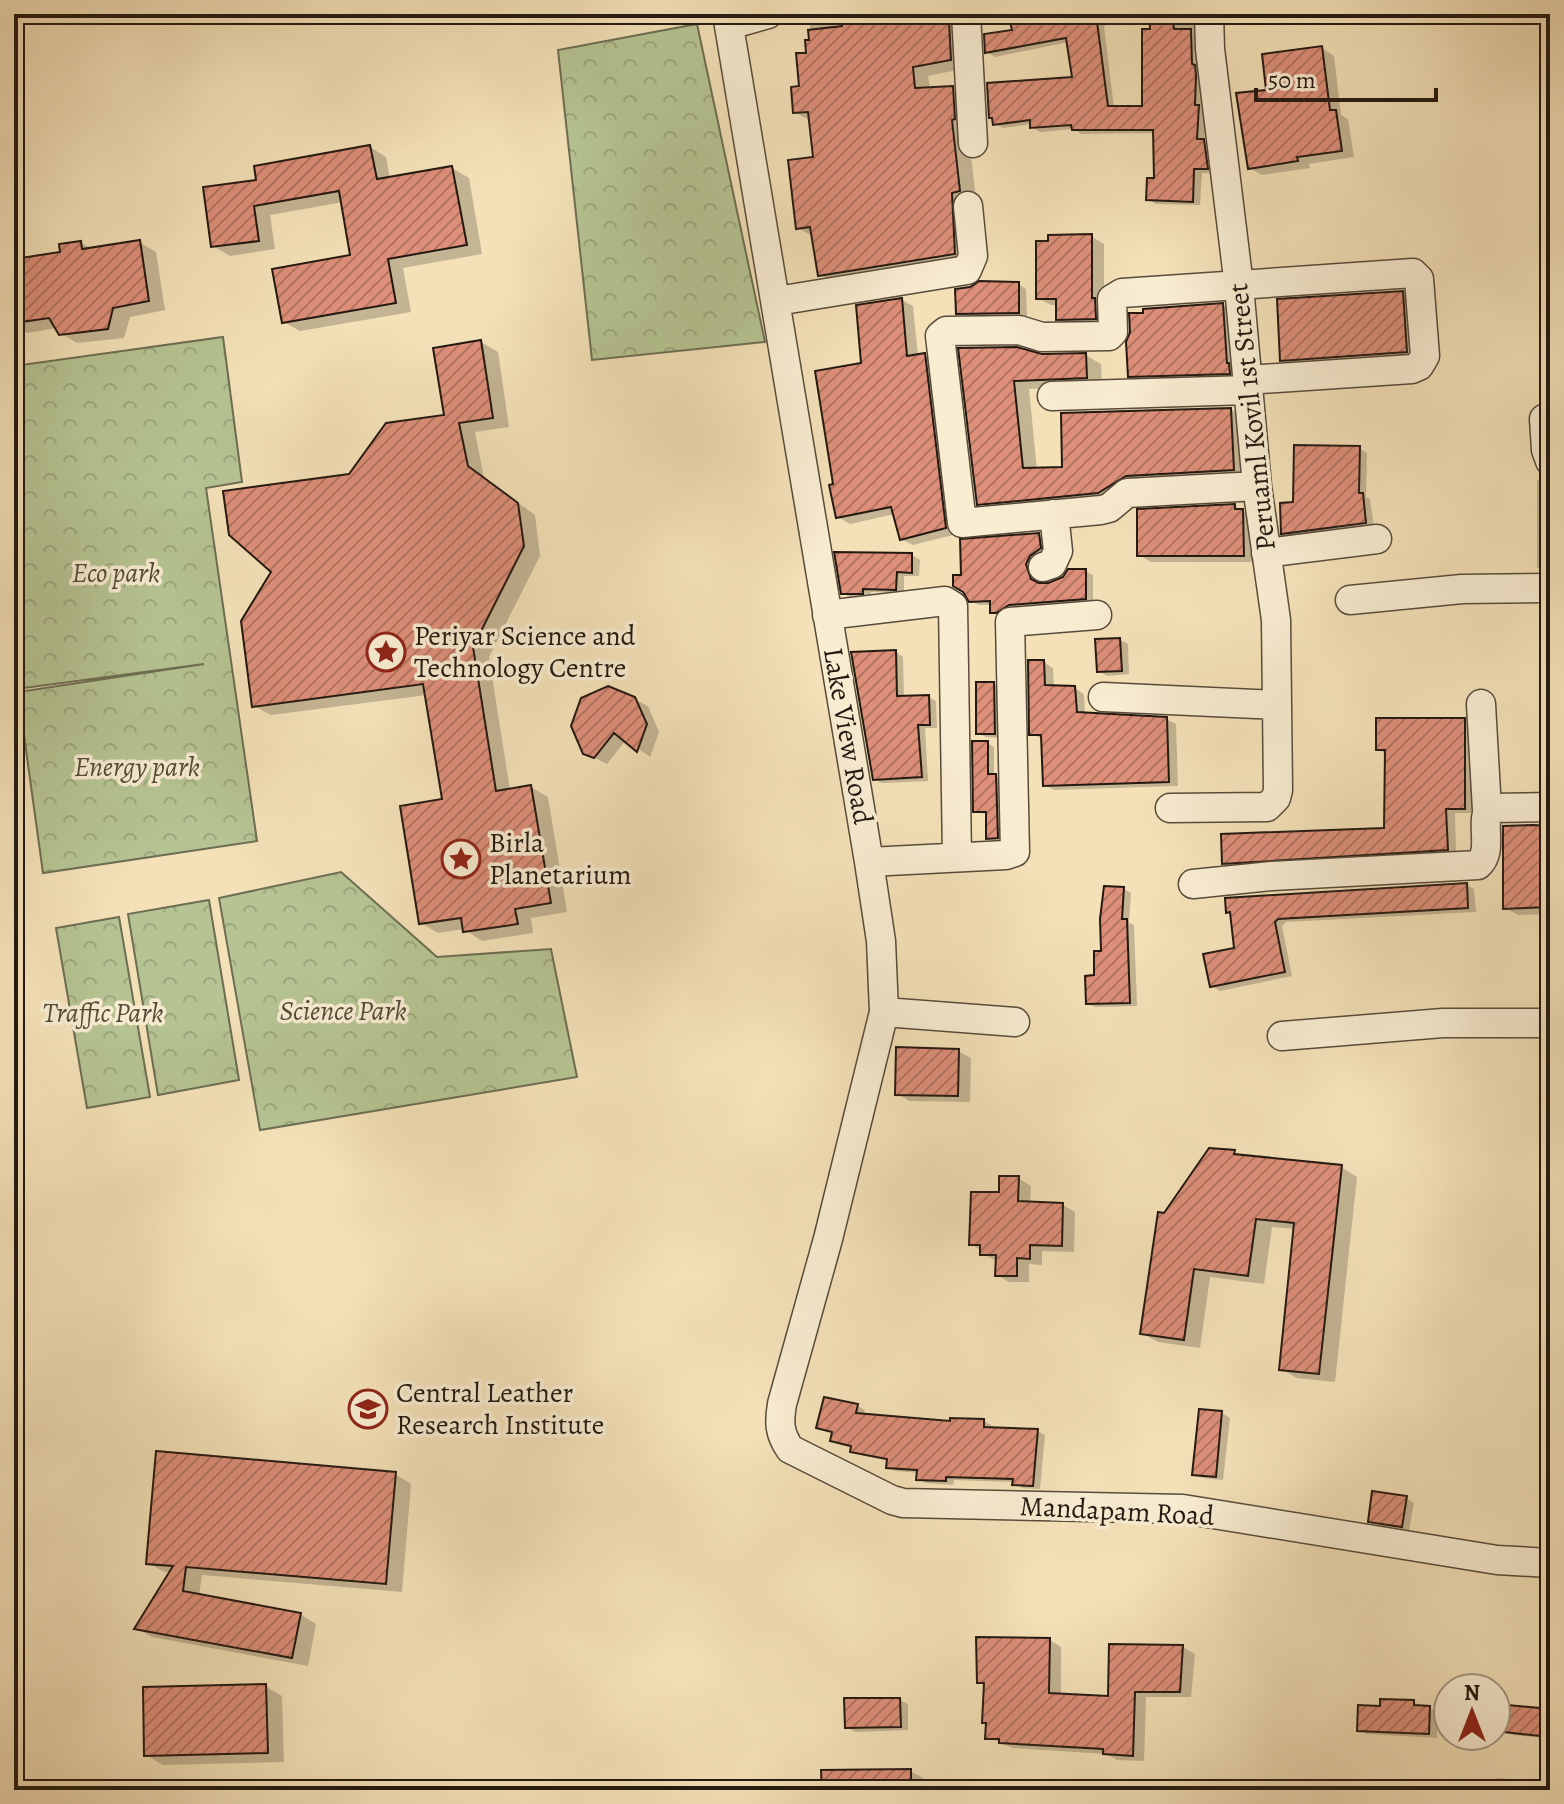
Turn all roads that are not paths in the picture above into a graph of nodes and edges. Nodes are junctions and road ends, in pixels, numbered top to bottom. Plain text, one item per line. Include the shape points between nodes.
1 (768, 14) edge
2 (966, 14) edge
3 (1209, 14) edge
4 (728, 19) edge
5 (973, 143) dead end
6 (968, 206) dead end
7 (1239, 286) junction
8 (777, 301) junction
9 (1247, 385) junction
10 (1052, 396) dead end
11 (1544, 419) dead end
12 (1550, 461) edge
13 (1257, 486) junction
14 (1054, 514) junction
15 (1377, 539) dead end
16 (1266, 553) junction
17 (1043, 567) dead end
18 (1550, 588) edge
19 (1350, 600) dead end
20 (827, 615) junction
21 (1097, 615) dead end
22 (1103, 697) dead end
23 (1481, 704) dead end
24 (1276, 705) junction
25 (1550, 807) edge
26 (1170, 808) dead end
27 (1487, 810) junction
28 (957, 857) junction
29 (869, 862) junction
30 (1193, 884) dead end
31 (884, 1012) junction
32 (1015, 1022) dead end
33 (1550, 1023) edge
34 (1282, 1036) dead end
35 (790, 1449) joint
36 (1550, 1563) edge

1 - 4 street
2 - 5 street
3 - 7 street, Peruaml Kovil 1st Street
4 - 8 street, Lake View Road
6 - 8 street via 973,256 967,270
7 - 9 street, Peruaml Kovil 1st Street
7 - 9 street via 1413,273 1421,287 1425,356 1419,366
7 - 14 street via 1117,295 1112,299 1109,336 1042,337 1019,330 941,333 961,521
8 - 20 street, Lake View Road
9 - 10 street
9 - 13 street, Peruaml Kovil 1st Street
11 - 12 street
13 - 14 street via 1127,493 1109,508
13 - 16 street, Peruaml Kovil 1st Street
14 - 17 street via 1056,558
15 - 16 street
16 - 24 street, Peruaml Kovil 1st Street via 1276,620
18 - 19 street via 1462,589
20 - 28 street via 945,601 953,606
20 - 29 street, Lake View Road
21 - 28 street via 1010,622 1016,848 1010,855
22 - 24 street
23 - 27 street
24 - 26 street, Peruaml Kovil 1st Street via 1278,790 1273,804
25 - 27 street
27 - 30 street via 1486,855 1478,865
28 - 29 street
29 - 31 street, Lake View Road via 881,941
31 - 32 street
31 - 35 street, Lake View Road via 782,1404 779,1424
33 - 34 street via 1443,1023
35 - 36 street, Mandapam Road via 903,1503 1183,1509 1497,1560

